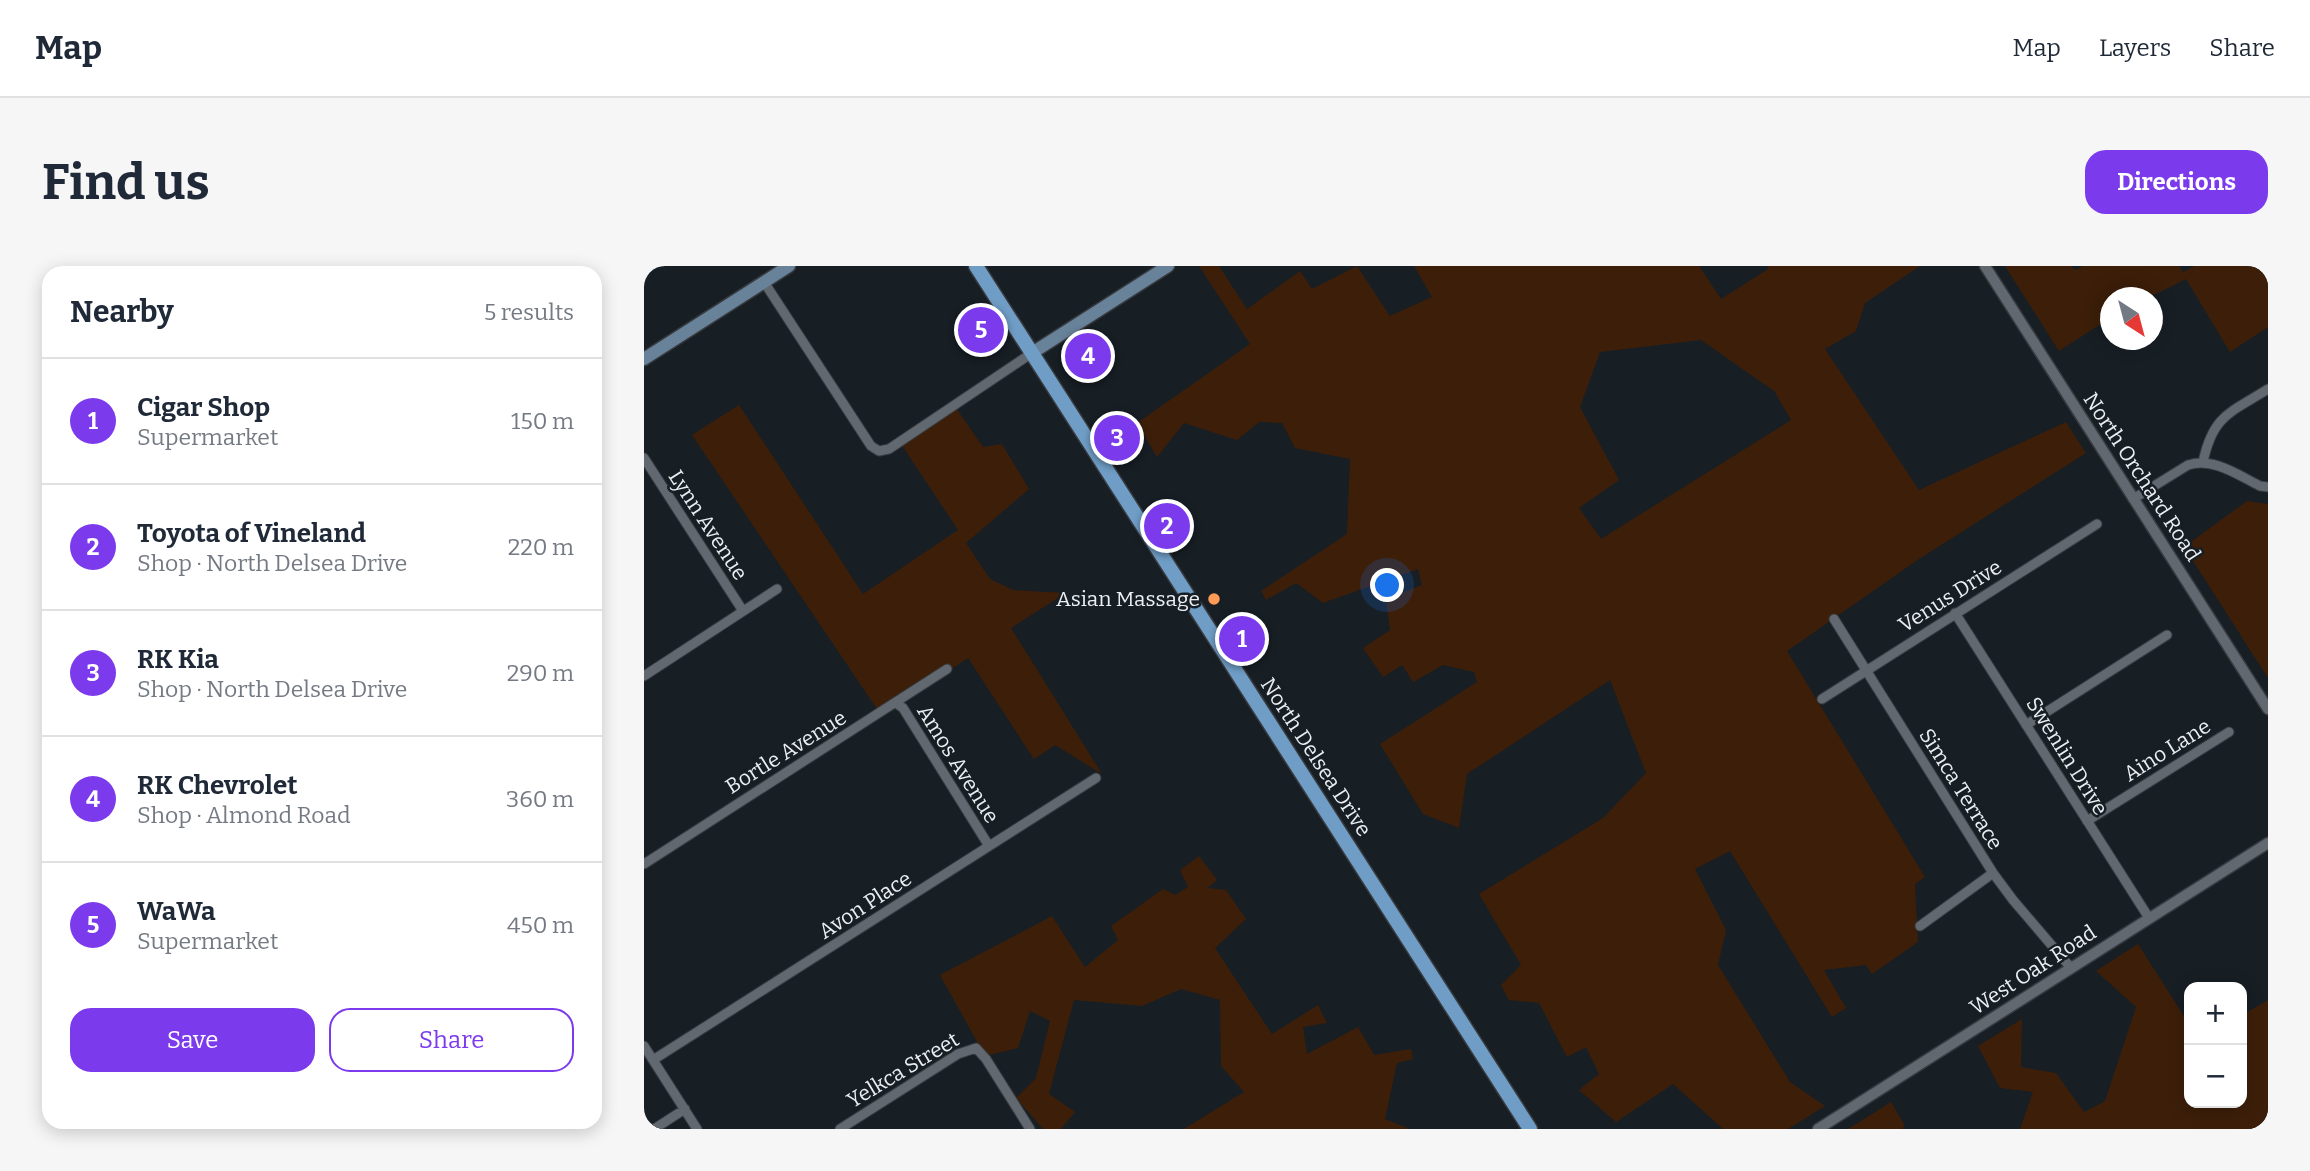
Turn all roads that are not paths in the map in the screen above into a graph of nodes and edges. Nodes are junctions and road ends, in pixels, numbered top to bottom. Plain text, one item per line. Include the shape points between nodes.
1 (789, 266) edge
2 (976, 266) edge
3 (1168, 266) edge
4 (1984, 266) edge
5 (764, 282) junction
6 (1032, 353) junction
7 (644, 359) edge
8 (2268, 389) edge
9 (644, 458) edge
10 (2203, 462) junction
11 (2268, 487) edge
12 (2133, 499) junction
13 (2097, 524) dead end
14 (777, 589) dead end
15 (743, 611) junction
16 (1955, 613) junction
17 (1834, 619) dead end
18 (2168, 635) dead end
19 (947, 669) dead end
20 (1866, 671) junction
21 (644, 676) edge
22 (1822, 699) dead end
23 (896, 703) junction
24 (2268, 709) edge
25 (2026, 725) junction
26 (2229, 732) dead end
27 (1096, 778) dead end
28 (2087, 821) junction
29 (2268, 843) edge
30 (989, 846) junction
31 (644, 864) edge
32 (1993, 873) junction
33 (2149, 918) junction
34 (1920, 926) dead end
35 (2071, 968) junction
36 (644, 1046) edge
37 (653, 1060) junction
38 (685, 1109) junction
39 (1027, 1128) edge
40 (654, 1129) edge
41 (697, 1129) edge
42 (840, 1129) edge
43 (1530, 1129) edge
44 (1818, 1129) edge

1 - 5 main road
2 - 6 main road, North Delsea Drive
3 - 6 main road
4 - 12 street, North Orchard Road
5 - 6 street via 871,446 879,451 889,449
5 - 7 main road
6 - 43 main road, North Delsea Drive
8 - 10 street via 2218,424
9 - 15 street, Lynn Avenue
10 - 11 street
10 - 12 street via 2188,465
12 - 24 street, North Orchard Road
13 - 16 street, Venus Drive
14 - 15 street
15 - 21 street
16 - 20 street, Venus Drive
16 - 25 street, Swenlin Drive
17 - 20 street, Simca Terrace
18 - 25 street
19 - 23 street, Bortle Avenue
20 - 22 street, Venus Drive
20 - 32 street, Simca Terrace
23 - 30 street, Amos Avenue
23 - 31 street, Bortle Avenue
25 - 28 street, Swenlin Drive
26 - 28 street, Aino Lane
27 - 30 street, Avon Place
28 - 33 street, Swenlin Drive
29 - 33 street, West Oak Road
30 - 37 street, Avon Place
32 - 34 street
32 - 35 street, Simca Terrace
33 - 35 street, West Oak Road
35 - 44 street, West Oak Road
36 - 37 street
37 - 38 street
38 - 40 street
38 - 41 street
39 - 42 street, Yelkca Street via 982,1053 971,1048

